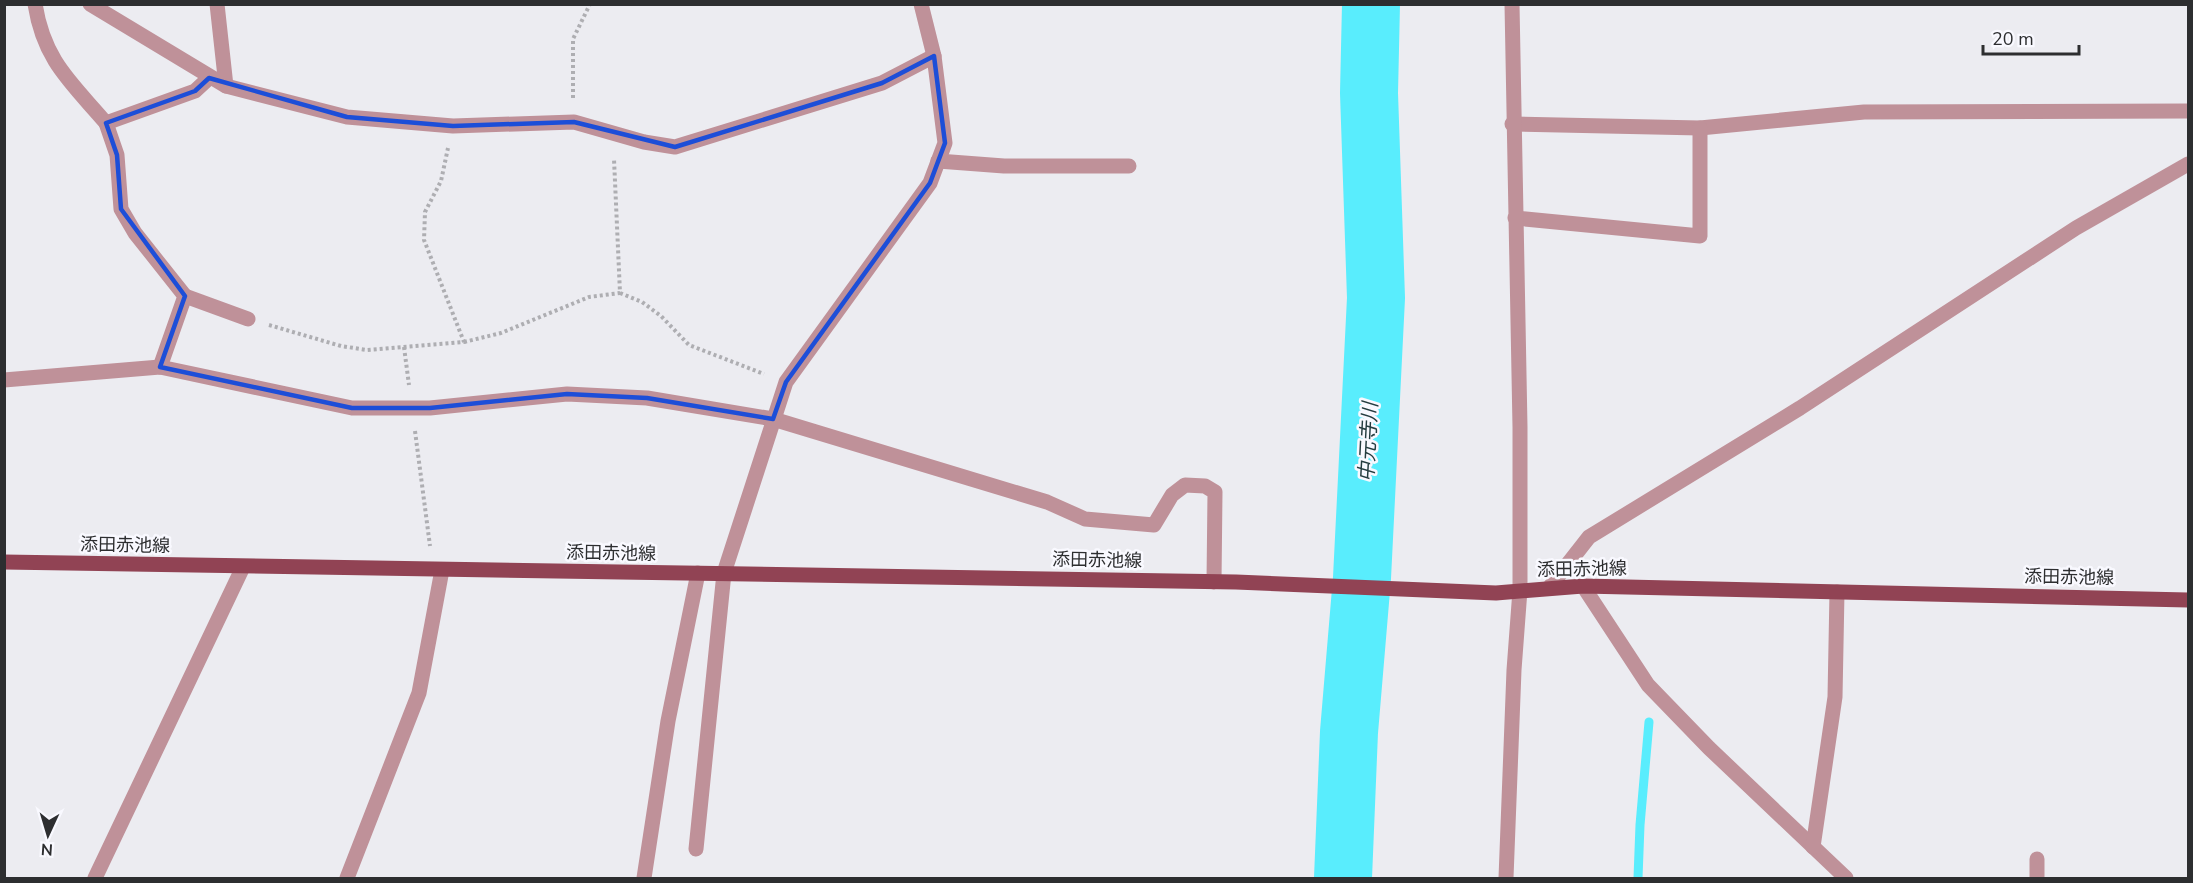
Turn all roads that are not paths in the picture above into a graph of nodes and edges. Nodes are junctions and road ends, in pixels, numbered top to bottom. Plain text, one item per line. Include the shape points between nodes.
1 (35, 4) edge
2 (90, 4) edge
3 (217, 4) edge
4 (921, 4) edge
5 (1512, 4) edge
6 (934, 56) junction
7 (209, 78) junction
8 (226, 86) junction
9 (2188, 111) edge
10 (106, 123) junction
11 (1512, 124) junction
12 (1700, 128) junction
13 (938, 161) junction
14 (2188, 164) edge
15 (1129, 166) dead end
16 (1515, 218) junction
17 (185, 296) junction
18 (248, 319) road end
19 (160, 367) junction
20 (4, 380) edge
21 (773, 418) junction
22 (4, 562) edge
23 (243, 567) junction
24 (438, 570) junction
25 (698, 573) junction
26 (724, 573) junction
27 (1214, 582) junction
28 (1583, 586) junction
29 (1549, 588) junction
30 (1520, 590) junction
31 (1837, 592) junction
32 (2188, 600) edge
33 (1813, 847) junction
34 (696, 849) dead end
35 (2037, 859) dead end
36 (95, 879) edge
37 (347, 879) edge
38 (644, 879) edge
39 (1506, 879) edge
40 (1846, 879) edge
41 (2037, 879) edge

1 - 10 street via 53,61
2 - 7 street
3 - 8 street
4 - 6 street
5 - 11 street
6 - 8 street via 882,83 675,147 574,122 453,126 347,117
6 - 13 street via 945,143
7 - 8 street
7 - 10 street via 195,91
9 - 12 street via 1864,112
10 - 17 street via 117,155 121,209
11 - 12 street
11 - 16 street
12 - 16 street via 1700,236
13 - 15 street via 1004,166
13 - 21 street via 930,183 784,388
14 - 29 street via 2076,228 1800,408 1589,537
16 - 30 street
17 - 18 street
17 - 19 street
19 - 20 street
19 - 21 street via 352,408 412,408 567,394 647,398
21 - 26 street
21 - 27 street via 1047,501 1085,519 1154,525 1172,495 1185,485 1205,486 1215,492
22 - 23 main road, 添田赤池線
23 - 24 main road, 添田赤池線
23 - 36 street
24 - 25 main road, 添田赤池線
24 - 37 street via 419,693
25 - 26 main road, 添田赤池線
25 - 38 street via 668,721
26 - 27 main road, 添田赤池線
26 - 34 street
27 - 30 main road, 添田赤池線 via 1496,593
28 - 29 main road, 添田赤池線
28 - 31 main road, 添田赤池線
28 - 33 street via 1648,685
29 - 30 main road, 添田赤池線
30 - 39 street
31 - 32 main road, 添田赤池線
31 - 33 street via 1835,697
33 - 40 street
35 - 41 street

